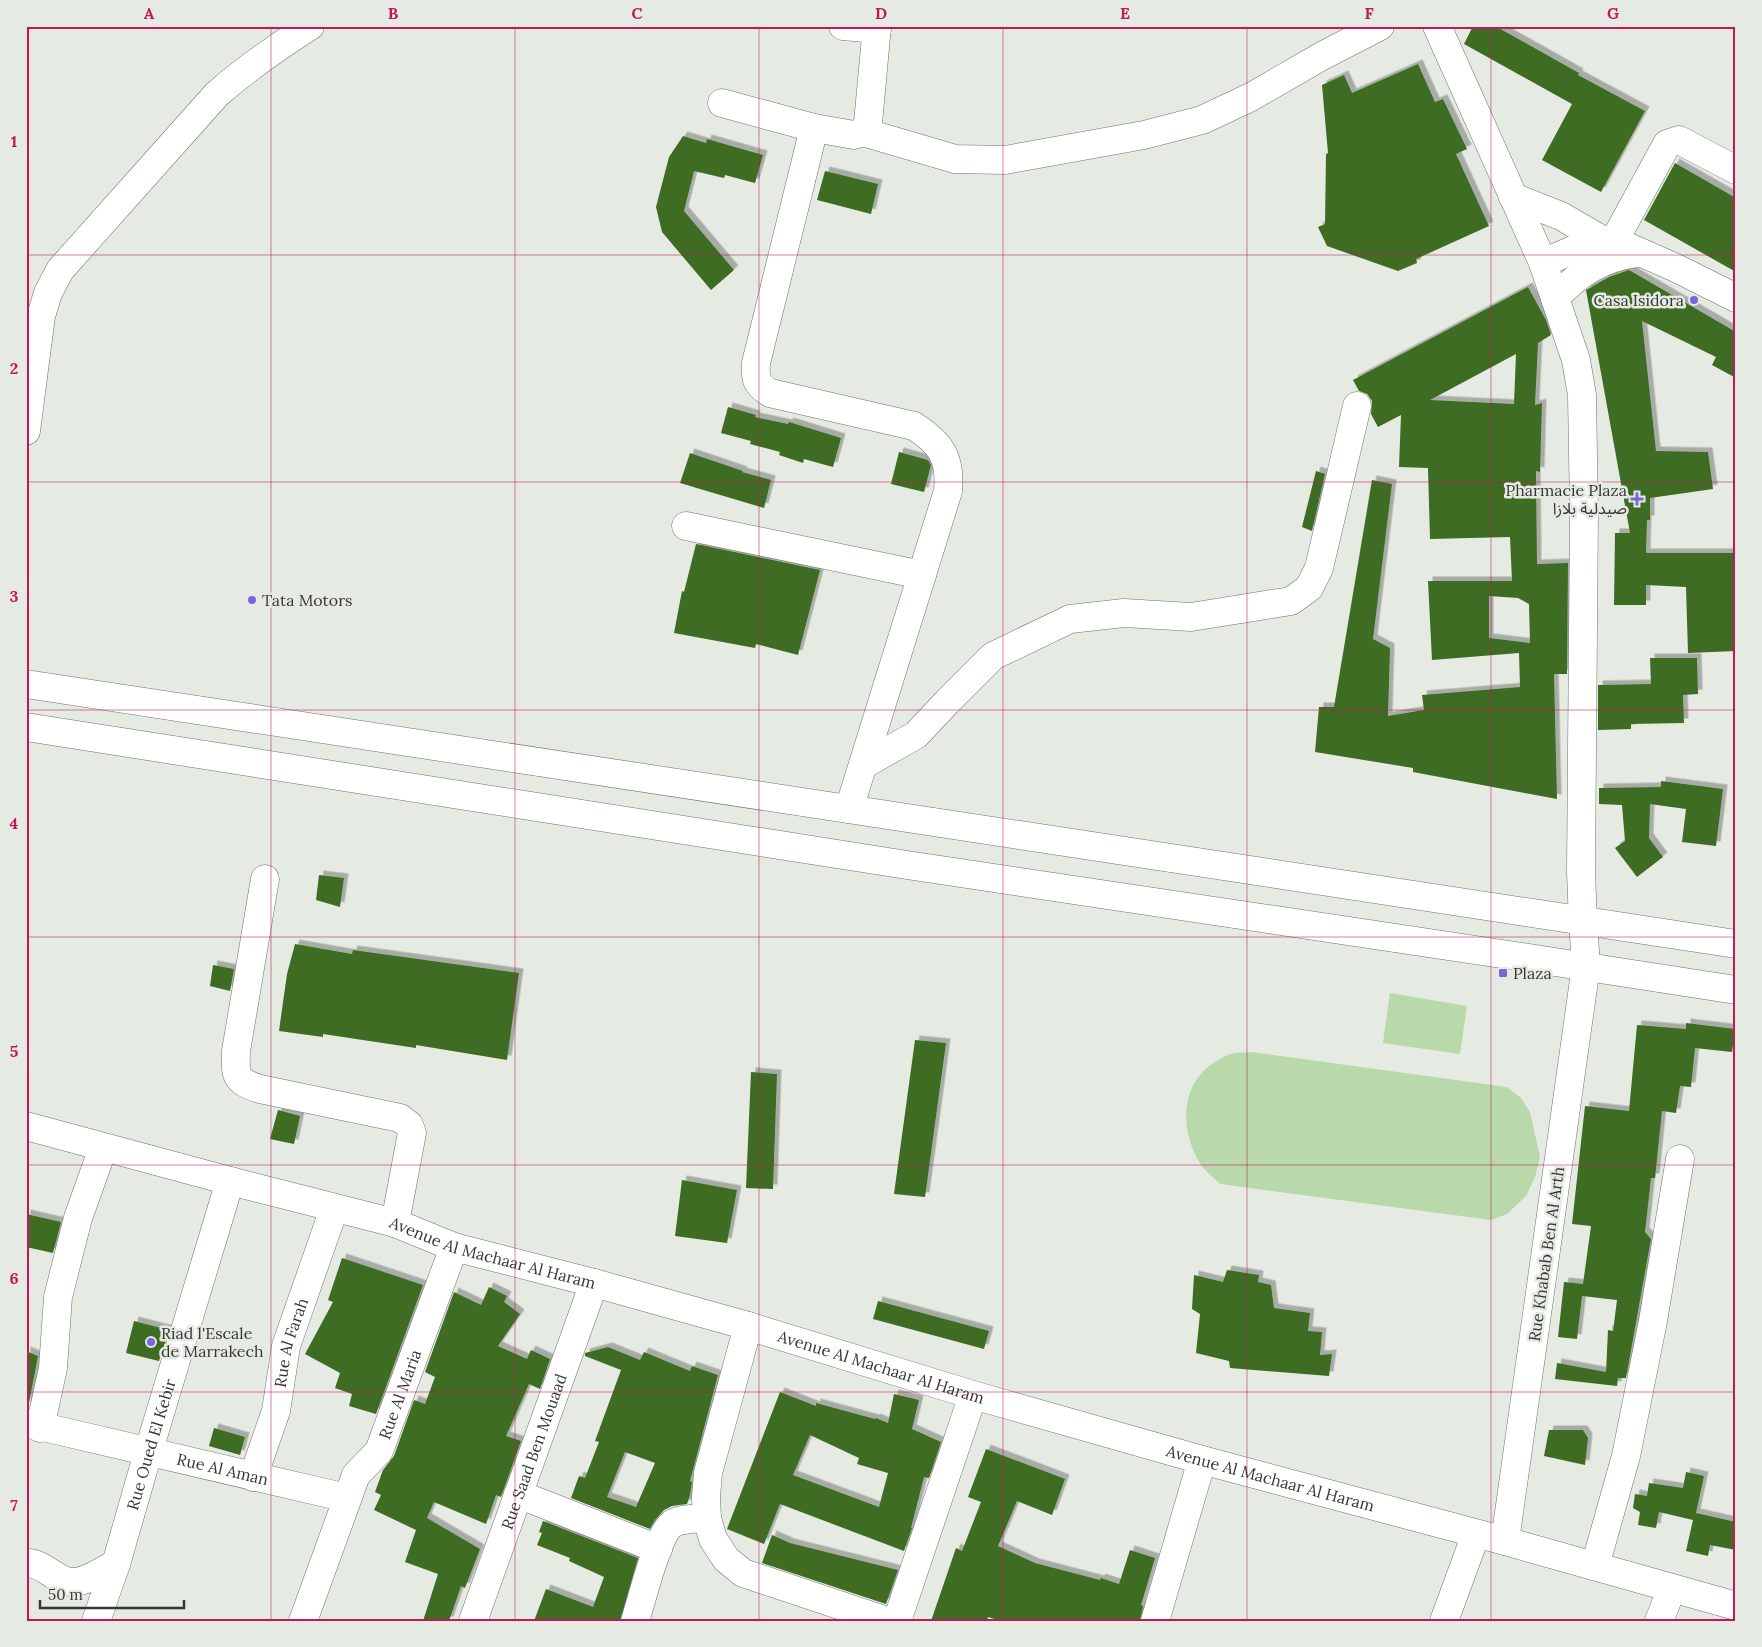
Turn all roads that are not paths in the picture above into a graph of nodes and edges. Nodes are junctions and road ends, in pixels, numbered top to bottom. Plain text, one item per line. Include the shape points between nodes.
1 (310, 26) edge
2 (843, 26) edge
3 (1380, 26) edge
4 (1437, 26) edge
5 (877, 28) edge
6 (722, 103) dead end
7 (814, 128) junction
8 (864, 132) junction
9 (1736, 170) edge
10 (1513, 197) junction
11 (1610, 243) junction
12 (1641, 252) junction
13 (1543, 263) junction
14 (1556, 298) junction
15 (1736, 298) edge
16 (1357, 406) dead end
17 (26, 431) edge
18 (686, 526) dead end
19 (922, 575) junction
20 (26, 684) edge
21 (26, 727) edge
22 (862, 764) junction
23 (849, 808) junction
24 (265, 879) dead end
25 (1583, 922) junction
26 (1736, 944) edge
27 (1586, 966) junction
28 (1736, 990) edge
29 (26, 1126) edge
30 (103, 1148) junction
31 (1680, 1159) dead end
32 (230, 1181) junction
33 (334, 1209) junction
34 (395, 1223) junction
35 (454, 1247) junction
36 (594, 1283) junction
37 (748, 1326) junction
38 (973, 1394) junction
39 (33, 1426) edge
40 (148, 1453) junction
41 (1202, 1460) junction
42 (253, 1477) junction
43 (518, 1494) junction
44 (347, 1498) junction
45 (706, 1518) junction
46 (1476, 1534) junction
47 (1505, 1541) junction
48 (658, 1548) junction
49 (26, 1564) edge
50 (116, 1564) junction
51 (1595, 1566) junction
52 (1672, 1588) junction
53 (1736, 1606) edge
54 (96, 1621) edge
55 (302, 1621) edge
56 (472, 1621) edge
57 (635, 1621) edge
58 (887, 1621) edge
59 (897, 1621) edge
60 (1155, 1621) edge
61 (1444, 1621) edge
62 (1659, 1621) edge

1 - 17 street via 275,48 217,94 60,270 41,316
2 - 5 street
3 - 8 street via 1235,105 1202,120 1144,135 995,160 955,159
4 - 10 street, Rue Khabab Ben Al Arth
5 - 8 street via 868,123
6 - 7 street
7 - 8 street via 854,135
7 - 19 street via 755,377 760,386 770,393 914,426 939,445 950,473 948,491
9 - 11 street via 1679,140 1667,144
10 - 11 street via 1561,216
10 - 13 street, Rue Khabab Ben Al Arth
11 - 12 street
11 - 13 street via 1582,246
12 - 14 street via 1594,266
12 - 15 street
13 - 14 street, Rue Khabab Ben Al Arth
14 - 25 street, Rue Khabab Ben Al Arth via 1576,360 1582,396
16 - 22 street via 1319,568 1309,588 1291,601 1191,617 1124,614 1070,619 993,656 916,735
18 - 19 street
19 - 22 street
20 - 23 street
21 - 27 street via 916,866
22 - 23 street
23 - 25 street
24 - 34 street via 235,1070 244,1084 252,1087 400,1118 409,1124 412,1133
25 - 26 street
25 - 27 street, Rue Khabab Ben Al Arth
27 - 28 street
27 - 47 street, Rue Khabab Ben Al Arth
29 - 30 street, Avenue Al Machaar Al Haram
30 - 32 street, Avenue Al Machaar Al Haram
30 - 39 street, Rue Al Aman via 78,1218 58,1297 53,1368
31 - 51 street via 1626,1456
32 - 33 street, Avenue Al Machaar Al Haram
32 - 40 street, Rue Oued El Kebir
33 - 34 street, Avenue Al Machaar Al Haram
33 - 42 street, Rue Al Farah via 286,1346 276,1410
34 - 35 street, Avenue Al Machaar Al Haram
35 - 36 street, Avenue Al Machaar Al Haram
35 - 44 street, Rue Al Maria via 379,1451 356,1475
36 - 37 street, Avenue Al Machaar Al Haram
36 - 43 street, Rue Saad Ben Mouaad
37 - 38 street, Avenue Al Machaar Al Haram
37 - 45 street via 708,1473
38 - 41 street, Avenue Al Machaar Al Haram
38 - 59 street
39 - 40 street, Rue Al Aman
40 - 42 street, Rue Al Aman
40 - 50 street, Rue Oued El Kebir
41 - 46 street, Avenue Al Machaar Al Haram
41 - 60 street
42 - 44 street, Rue Al Aman
43 - 48 street
43 - 56 street, Rue Saad Ben Mouaad
44 - 55 street, Rue Al Maria
45 - 48 street via 672,1524 664,1532
45 - 58 street via 713,1539 726,1559 743,1573
46 - 47 street, Avenue Al Machaar Al Haram
46 - 61 street
47 - 51 street, Avenue Al Machaar Al Haram
48 - 57 street
49 - 50 street via 41,1566 71,1583
50 - 54 street, Rue Oued El Kebir
51 - 52 street, Avenue Al Machaar Al Haram
52 - 53 street, Avenue Al Machaar Al Haram
52 - 62 street

